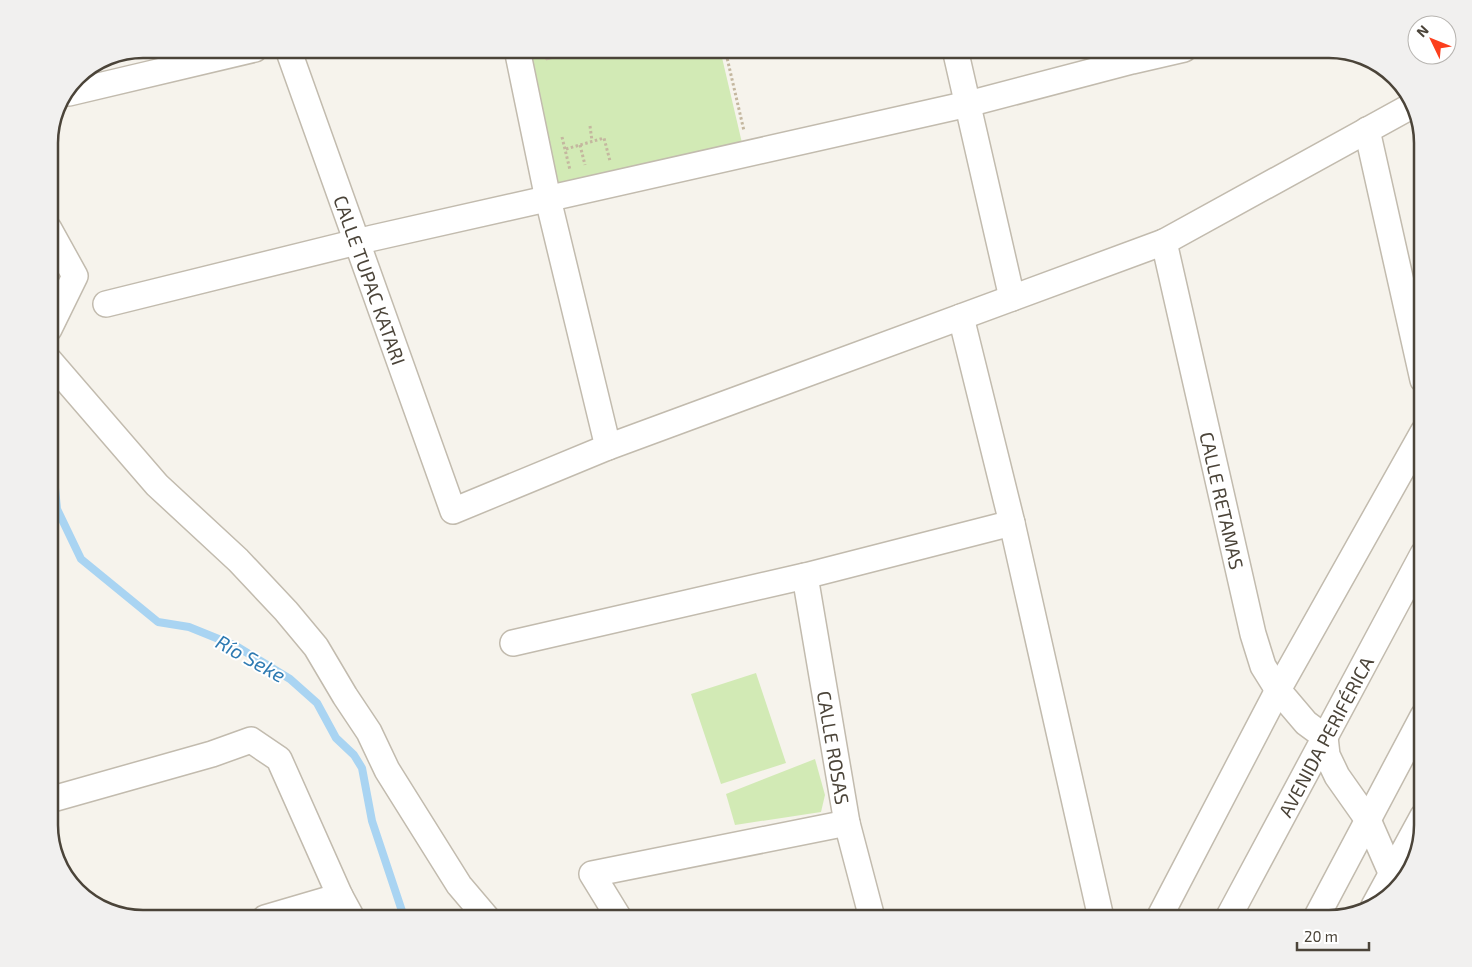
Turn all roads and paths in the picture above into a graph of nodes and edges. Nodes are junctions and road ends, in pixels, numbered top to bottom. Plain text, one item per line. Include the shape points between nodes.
1 (217, 58) edge
2 (291, 58) edge
3 (519, 58) edge
4 (727, 58) edge
5 (957, 58) edge
6 (1145, 58) edge
7 (75, 92) edge
8 (1405, 103) edge
9 (968, 104) junction
10 (590, 126) dead end
11 (1367, 130) junction
12 (561, 131) dead end
13 (592, 141) junction
14 (580, 145) junction
15 (566, 149) junction
16 (748, 153) junction
17 (612, 169) dead end
18 (548, 199) junction
19 (357, 242) junction
20 (1164, 242) junction
21 (58, 245) edge
22 (1012, 298) junction
23 (106, 304) dead end
24 (58, 311) edge
25 (961, 317) junction
26 (1414, 340) edge
27 (58, 370) edge
28 (608, 447) junction
29 (1414, 448) edge
30 (1012, 523) junction
31 (1414, 571) edge
32 (805, 576) junction
33 (513, 642) dead end
34 (1278, 690) junction
35 (1414, 733) edge
36 (1326, 737) junction
37 (58, 797) edge
38 (1368, 820) junction
39 (847, 823) junction
40 (1414, 836) edge
41 (1395, 878) edge
42 (1394, 880) edge
43 (340, 896) junction
44 (292, 910) edge
45 (348, 910) edge
46 (479, 910) edge
47 (614, 910) edge
48 (870, 910) edge
49 (1099, 910) edge
50 (1163, 910) edge
51 (1232, 910) edge
52 (1320, 910) edge

1 - 7 street
2 - 19 street, CALLE TUPAC KATARI
3 - 18 street
4 - 16 path
5 - 9 street
6 - 9 street
8 - 11 street
9 - 16 street
9 - 22 street
10 - 13 path
11 - 20 street
11 - 26 street
12 - 15 path
13 - 14 path
13 - 17 path via 604,138
14 - 15 path
14 - 15 path via 586,165 570,170
16 - 18 street
18 - 19 street
18 - 28 street
19 - 23 street
19 - 28 street, CALLE TUPAC KATARI via 453,511
20 - 22 street
20 - 34 street, CALLE RETAMAS via 1253,634 1262,666
21 - 24 street via 75,276
22 - 25 street
25 - 28 street
25 - 30 street
27 - 46 street via 157,484 238,560 316,647 369,732 387,770 459,885
29 - 34 street
30 - 32 street
30 - 49 street
31 - 36 street, AVENIDA PERIFÉRICA
32 - 33 street
32 - 39 street, CALLE ROSAS
34 - 36 street, CALLE RETAMAS via 1306,723
34 - 50 street
35 - 38 street
36 - 38 street via 1327,755 1337,776
36 - 51 street, AVENIDA PERIFÉRICA
37 - 43 street via 251,740 279,759
38 - 42 street
38 - 52 street
39 - 47 street via 592,874
39 - 48 street, CALLE ROSAS
40 - 41 street
43 - 44 street
43 - 45 street

